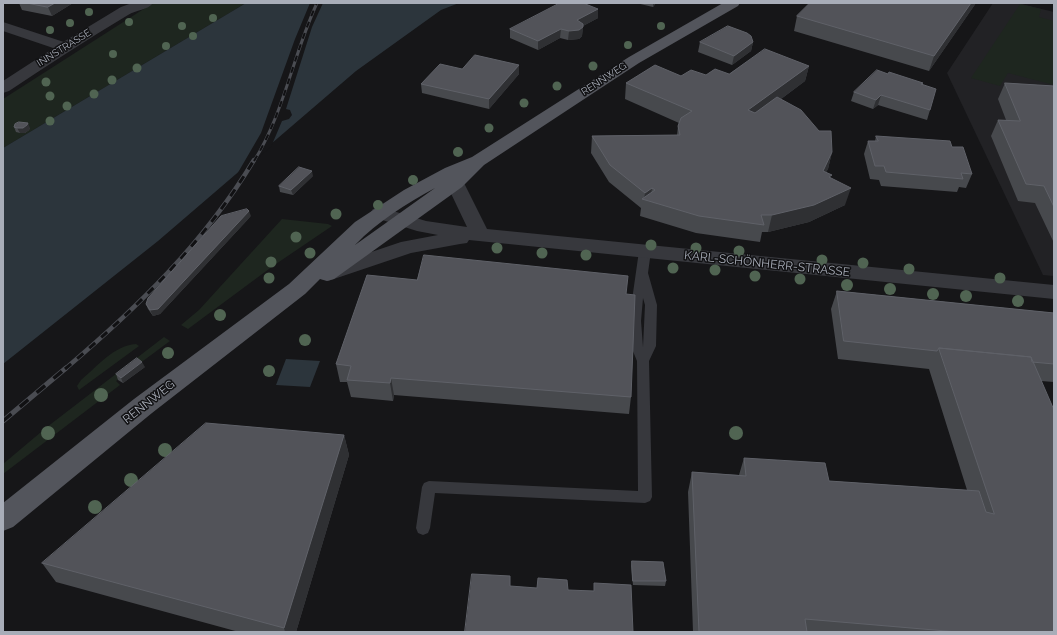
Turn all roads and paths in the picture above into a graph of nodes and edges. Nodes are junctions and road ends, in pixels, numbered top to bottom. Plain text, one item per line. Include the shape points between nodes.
1 (146, 3) edge
2 (733, 3) edge
3 (130, 7) edge
4 (3, 26) edge
5 (65, 47) junction
6 (3, 88) edge
7 (478, 161) junction
8 (455, 183) junction
9 (380, 214) junction
10 (403, 220) junction
11 (479, 235) junction
12 (645, 252) junction
13 (327, 274) junction
14 (297, 289) junction
15 (1054, 292) edge
16 (3, 519) edge
17 (423, 528) dead end

1 - 3 street, INNSTRASSE
2 - 7 main road, RENNWEG via 634,60
3 - 5 street, INNSTRASSE
4 - 5 street
5 - 6 street, INNSTRASSE
7 - 8 main road, RENNWEG
7 - 9 main road, RENNWEG via 451,172
8 - 10 main road, RENNWEG
8 - 11 street
9 - 10 street, KARL-SCHÖNHERR-STRASSE
9 - 14 main road, RENNWEG via 348,239
10 - 11 street, KARL-SCHÖNHERR-STRASSE via 443,231
10 - 13 main road, RENNWEG
11 - 12 street, KARL-SCHÖNHERR-STRASSE
11 - 13 street, KARL-SCHÖNHERR-STRASSE via 408,247
12 - 15 street, KARL-SCHÖNHERR-STRASSE
12 - 17 lane via 643,274 651,305 650,346 643,361 645,498 429,487
13 - 14 main road, RENNWEG
14 - 16 main road, RENNWEG via 143,406

